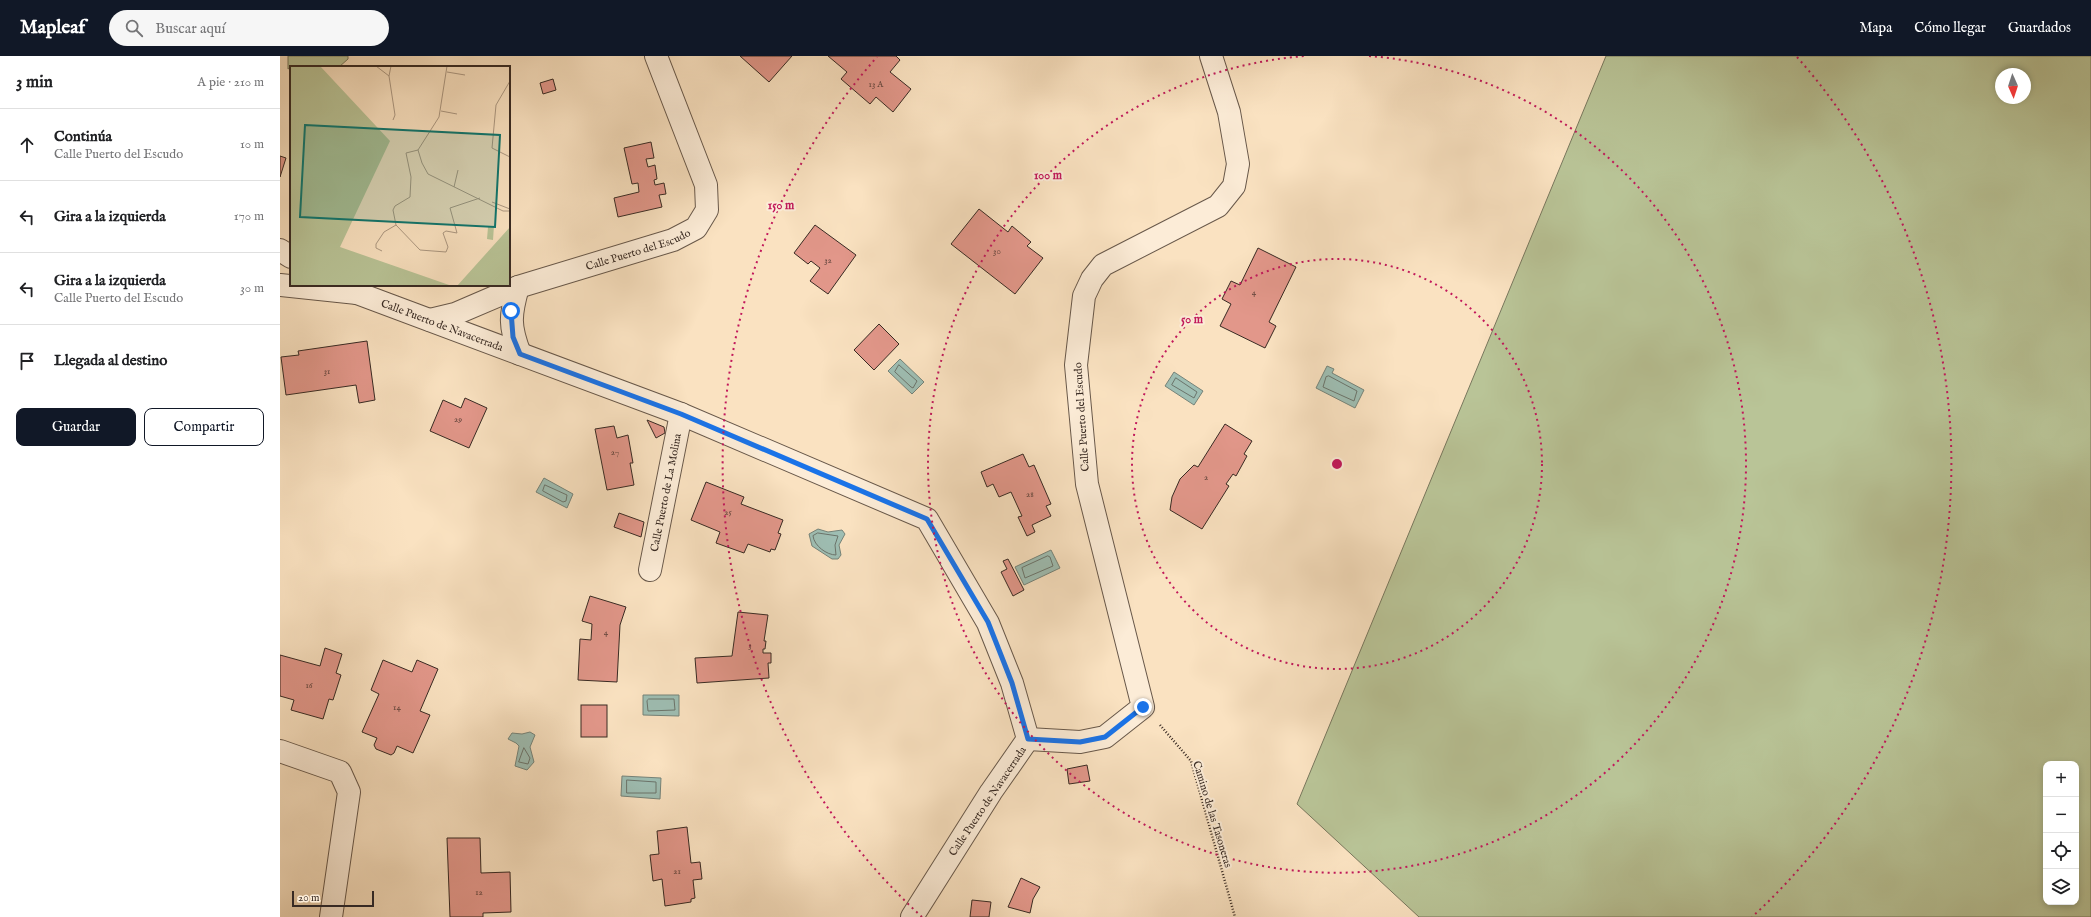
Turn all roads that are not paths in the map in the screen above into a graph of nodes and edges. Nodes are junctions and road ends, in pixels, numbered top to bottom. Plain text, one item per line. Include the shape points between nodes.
1 (656, 56) edge
2 (1211, 56) edge
3 (280, 250) edge
4 (290, 256) edge
5 (280, 285) edge
6 (290, 286) edge
7 (298, 286) edge
8 (518, 287) junction
9 (350, 289) edge
10 (430, 320) junction
11 (520, 354) junction
12 (681, 414) junction
13 (650, 570) dead end
14 (1028, 739) junction
15 (280, 751) edge
16 (331, 917) edge
17 (912, 917) edge

1 - 8 street, Calle Puerto del Escudo via 706,185 707,210 696,228 673,240
2 - 14 street, Calle Puerto del Escudo via 1231,119 1238,164 1234,186 1218,206 1103,265 1092,279 1084,296 1076,365 1086,484 1143,707 1105,737 1080,742
3 - 4 street
5 - 6 street, Calle Puerto de Navacerrada
7 - 9 street, Calle Puerto de Navacerrada
8 - 10 street, Calle Puerto del Escudo via 455,314
8 - 11 street via 511,311 513,337
9 - 10 street, Calle Puerto de Navacerrada
10 - 11 street, Calle Puerto de Navacerrada
11 - 12 street, Calle Puerto de Navacerrada
12 - 13 street, Calle Puerto de La Molina
12 - 14 street, Calle Puerto de Navacerrada via 927,519 988,622 1012,683
14 - 17 street, Calle Puerto de Navacerrada via 991,792
15 - 16 street via 340,772 349,792

